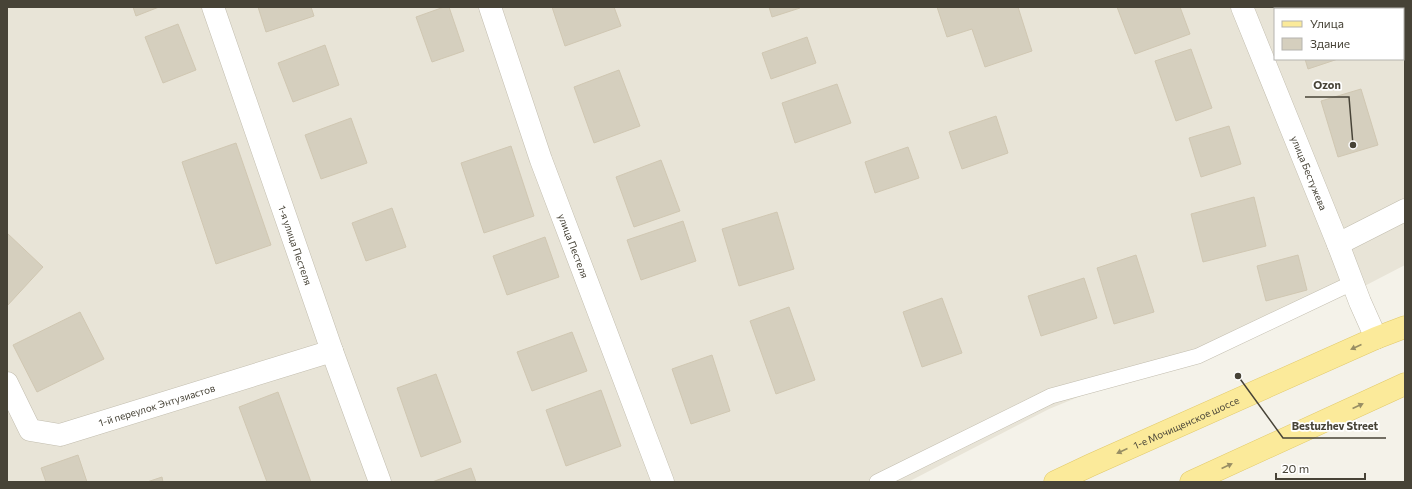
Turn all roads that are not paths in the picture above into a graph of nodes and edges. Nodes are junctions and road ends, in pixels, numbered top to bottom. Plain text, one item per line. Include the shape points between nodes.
1 (213, 7) edge
2 (490, 7) edge
3 (1242, 7) edge
4 (1405, 210) edge
5 (1338, 244) junction
6 (1352, 282) junction
7 (1405, 327) edge
8 (1376, 338) junction
9 (332, 351) junction
10 (7, 383) edge
11 (1405, 384) edge
12 (380, 482) edge
13 (663, 482) edge
14 (877, 482) edge
15 (1056, 482) edge
16 (1191, 482) edge

1 - 9 street, 1-я улица Пестеля
2 - 13 street, улица Пестеля via 541,160
3 - 5 street, улица Бестужева
4 - 5 street
5 - 6 street, улица Бестужева
6 - 8 street, улица Бестужева
6 - 14 lane via 1198,356 1051,396
7 - 8 main road, 1-е Мочищенское шоссе
8 -> 15 main road, 1-е Мочищенское шоссе
9 - 10 street, 1-й переулок Энтузиастов via 60,434 30,430
9 - 12 street, 1-я улица Пестеля
16 -> 11 main road

